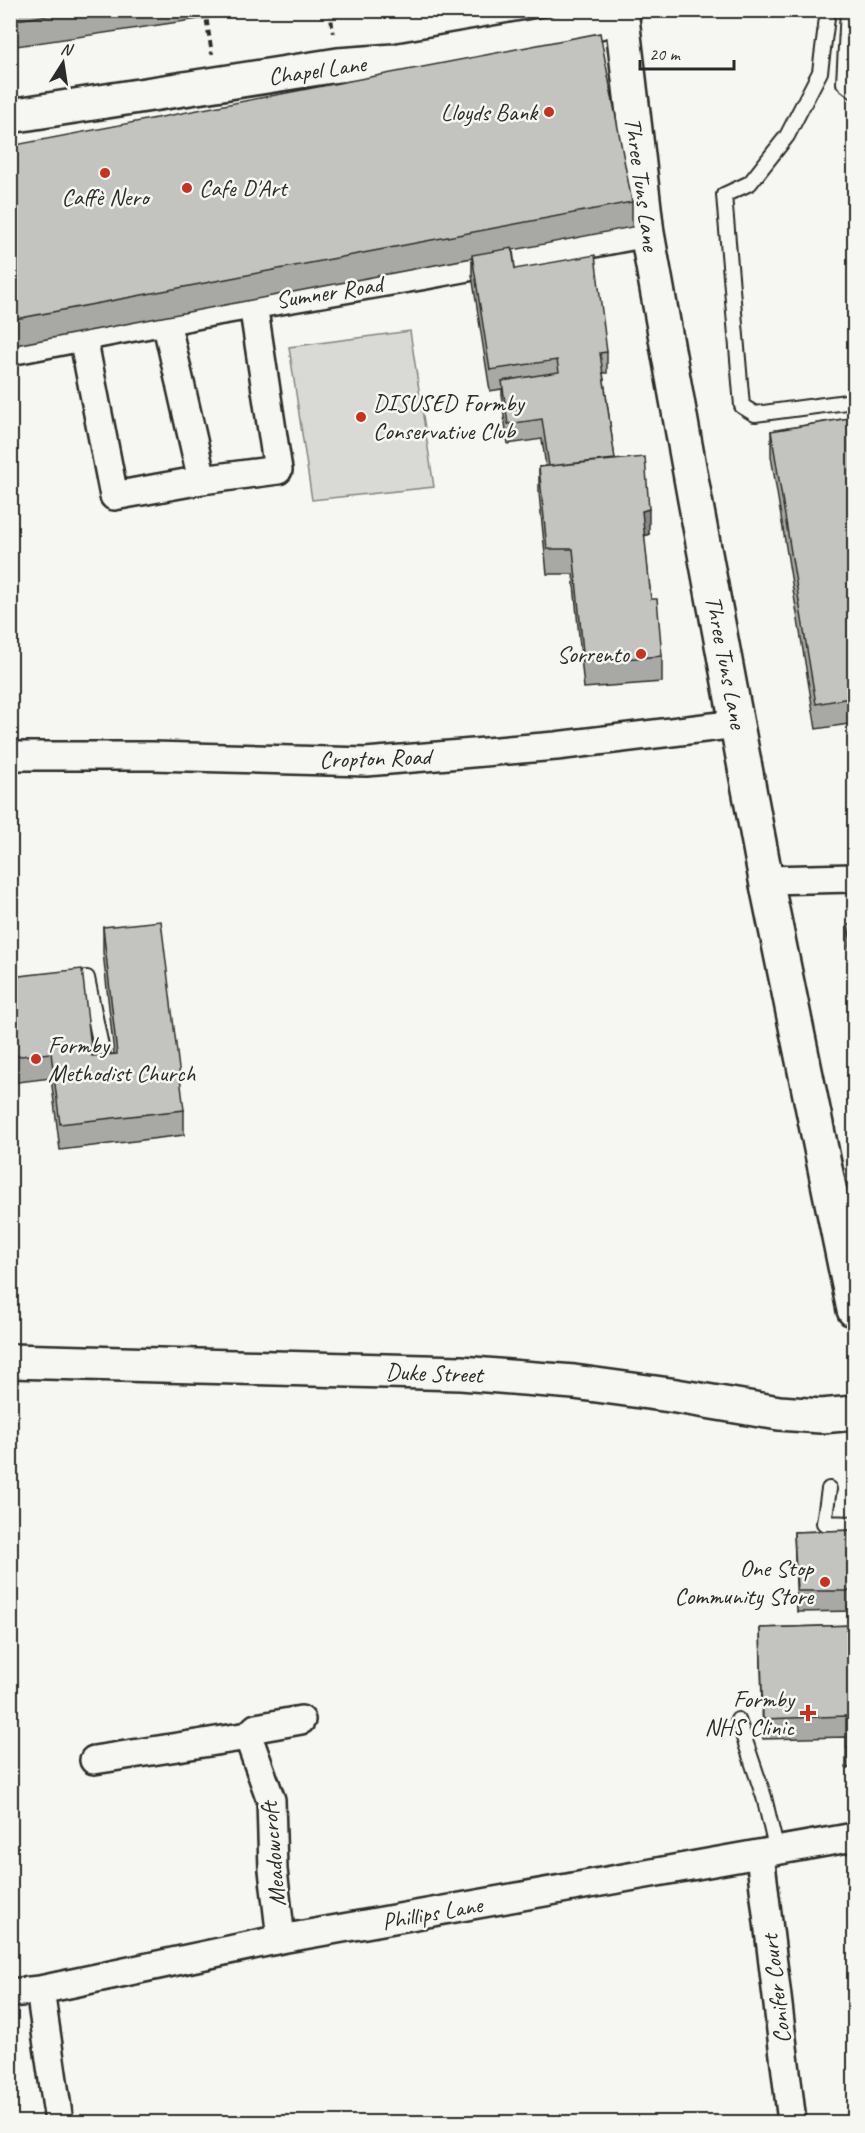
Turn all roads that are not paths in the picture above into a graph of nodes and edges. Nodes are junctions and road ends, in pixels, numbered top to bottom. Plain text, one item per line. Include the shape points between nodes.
1 (828, 10) edge
2 (848, 10) edge
3 (624, 12) edge
4 (855, 91) edge
5 (10, 116) edge
6 (647, 233) junction
7 (253, 304) junction
8 (166, 321) junction
9 (83, 337) junction
10 (10, 351) edge
11 (855, 401) edge
12 (202, 480) junction
13 (737, 724) junction
14 (10, 756) edge
15 (855, 878) edge
16 (766, 880) junction
17 (54, 981) edge
18 (103, 1056) edge
19 (854, 1304) edge
20 (10, 1361) edge
21 (855, 1413) edge
22 (829, 1489) dead end
23 (855, 1524) edge
24 (300, 1720) dead end
25 (738, 1720) dead end
26 (248, 1736) junction
27 (94, 1760) dead end
28 (855, 1837) edge
29 (769, 1853) junction
30 (281, 1939) junction
31 (40, 1990) junction
32 (10, 1993) edge
33 (59, 2122) edge
34 (792, 2122) edge

1 - 11 lane via 820,72 787,136 750,183 724,195 742,406 755,414
2 - 4 lane via 844,82
3 - 5 street, Chapel Lane via 565,31 394,61 338,65
3 - 6 street, Three Tuns Lane
6 - 7 street, Sumner Road
6 - 13 street, Three Tuns Lane
7 - 8 street, Sumner Road
7 - 12 street via 279,470
8 - 9 street, Sumner Road
8 - 12 street
9 - 10 street, Sumner Road
9 - 12 street via 114,496
13 - 14 street, Cropton Road via 556,746 366,762
13 - 16 street, Three Tuns Lane
15 - 16 street
16 - 19 street, Three Tuns Lane
17 - 18 lane via 87,978
20 - 21 street, Duke Street via 461,1373 595,1385 779,1413
22 - 23 lane via 824,1522
24 - 26 street via 256,1728
25 - 29 lane via 764,1797
26 - 27 street
26 - 30 street, Meadowcroft via 271,1800 273,1870
28 - 29 street, Phillips Lane
29 - 30 street, Phillips Lane
29 - 34 street, Conifer Court
30 - 31 street, Phillips Lane
31 - 32 street, Phillips Lane
31 - 33 street

